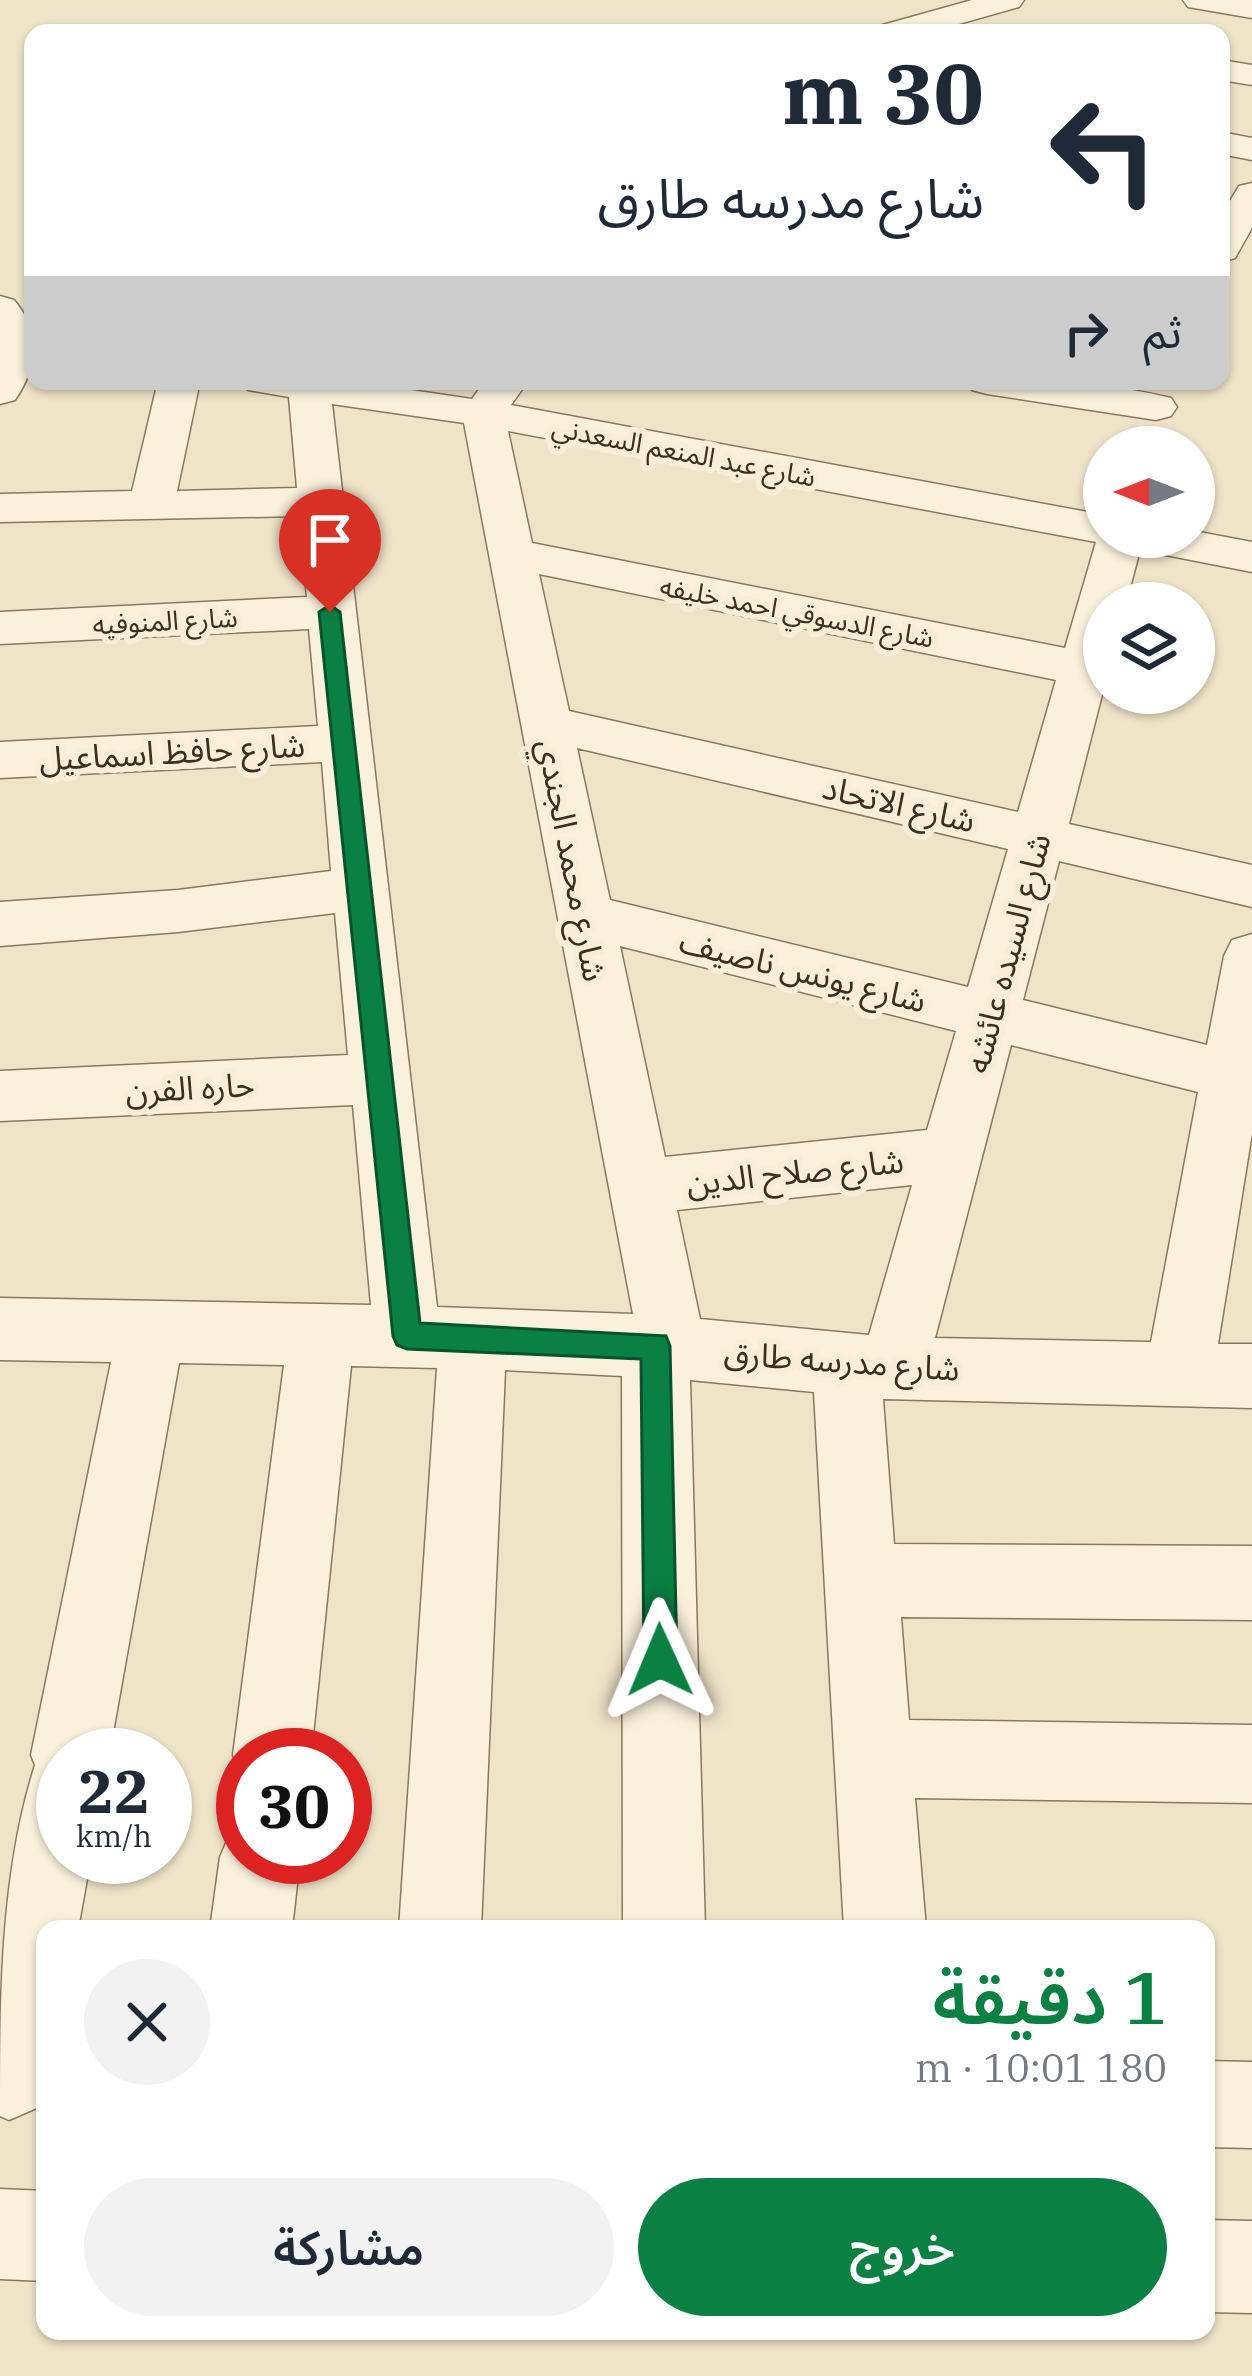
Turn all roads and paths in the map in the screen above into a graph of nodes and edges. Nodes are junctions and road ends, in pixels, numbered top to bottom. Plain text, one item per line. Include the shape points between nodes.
1 (1008, 0) edge
2 (1199, 0) edge
3 (1252, 8) edge
4 (959, 14) junction
5 (923, 24) edge
6 (985, 24) edge
7 (1252, 194) edge
8 (1230, 229) edge
9 (0, 308) edge
10 (177, 390) edge
11 (294, 390) edge
12 (394, 390) edge
13 (1036, 390) edge
14 (0, 392) edge
15 (495, 397) edge
16 (1155, 412) edge
17 (318, 502) junction
18 (151, 505) junction
19 (0, 508) edge
20 (1083, 524) edge
21 (1215, 550) edge
22 (510, 553) junction
23 (1252, 557) edge
24 (330, 612) junction
25 (0, 628) edge
26 (1083, 669) edge
27 (1083, 676) edge
28 (545, 723) junction
29 (343, 743) junction
30 (0, 760) edge
31 (1039, 835) junction
32 (1252, 886) edge
33 (359, 889) junction
34 (584, 915) junction
35 (0, 924) edge
36 (1252, 956) edge
37 (990, 1016) junction
38 (1231, 1076) junction
39 (379, 1078) junction
40 (0, 1096) edge
41 (952, 1154) junction
42 (639, 1187) junction
43 (0, 1329) edge
44 (151, 1331) junction
45 (321, 1334) junction
46 (440, 1337) junction
47 (664, 1346) junction
48 (869, 1367) junction
49 (1179, 1375) junction
50 (1252, 1376) edge
51 (861, 1580) junction
52 (1252, 1583) edge
53 (75, 1728) edge
54 (275, 1728) edge
55 (873, 1757) junction
56 (1252, 1764) edge
57 (49, 1884) edge
58 (257, 1884) edge
59 (43, 1920) edge
60 (252, 1920) edge
61 (440, 1920) edge
62 (664, 1920) edge
63 (884, 1920) edge
64 (36, 1963) edge
65 (18, 2077) edge
66 (1215, 2104) edge
67 (1252, 2105) edge
68 (0, 2234) edge
69 (36, 2236) edge
70 (1215, 2266) edge
71 (1252, 2267) edge

1 - 4 street
2 - 3 street
4 - 5 street
4 - 6 street
7 - 8 street
9 - 14 street via 18,341
10 - 18 street
11 - 17 street
12 - 15 street, شارع عبد المنعم السعدني
13 - 16 street
15 - 20 street, شارع عبد المنعم السعدني
15 - 22 street, شارع محمد الجندي
17 - 18 street
17 - 24 street
18 - 19 street
21 - 23 street
22 - 26 street, شارع الدسوقي احمد خليفه
22 - 28 street, شارع محمد الجندي
24 - 25 street, شارع المنوفيه
24 - 29 street
27 - 31 street, شارع السيده عائشه
28 - 31 street, شارع الاتحاد
28 - 34 street, شارع محمد الجندي
29 - 30 street, شارع حافظ اسماعيل
29 - 33 street
31 - 32 street, شارع الاتحاد
31 - 37 street, شارع السيده عائشه
33 - 35 street
33 - 39 street
34 - 37 street, شارع يونس ناصيف
34 - 42 street, شارع محمد الجندي
36 - 38 street
37 - 38 street, شارع يونس ناصيف
37 - 41 street, شارع السيده عائشه
38 - 49 street
39 - 40 street, حاره الفرن
39 - 46 street
41 - 42 street, شارع صلاح الدين
41 - 48 street, شارع السيده عائشه
42 - 47 street, شارع محمد الجندي
43 - 44 street, شارع مدرسه طارق
44 - 45 street, شارع مدرسه طارق
44 - 53 street
45 - 46 street, شارع مدرسه طارق
45 - 54 street
46 - 47 street, شارع مدرسه طارق
46 - 61 street
47 - 48 street, شارع مدرسه طارق
47 - 62 street, شارع محمد الجندي
48 - 49 street, شارع مدرسه طارق
48 - 51 street, شارع السيده عائشه
49 - 50 street, شارع مدرسه طارق
51 - 52 street
51 - 55 street, شارع السيده عائشه
55 - 56 street
55 - 63 street, شارع السيده عائشه
57 - 59 street
58 - 60 street
64 - 65 street
66 - 67 street
68 - 69 street
70 - 71 street

